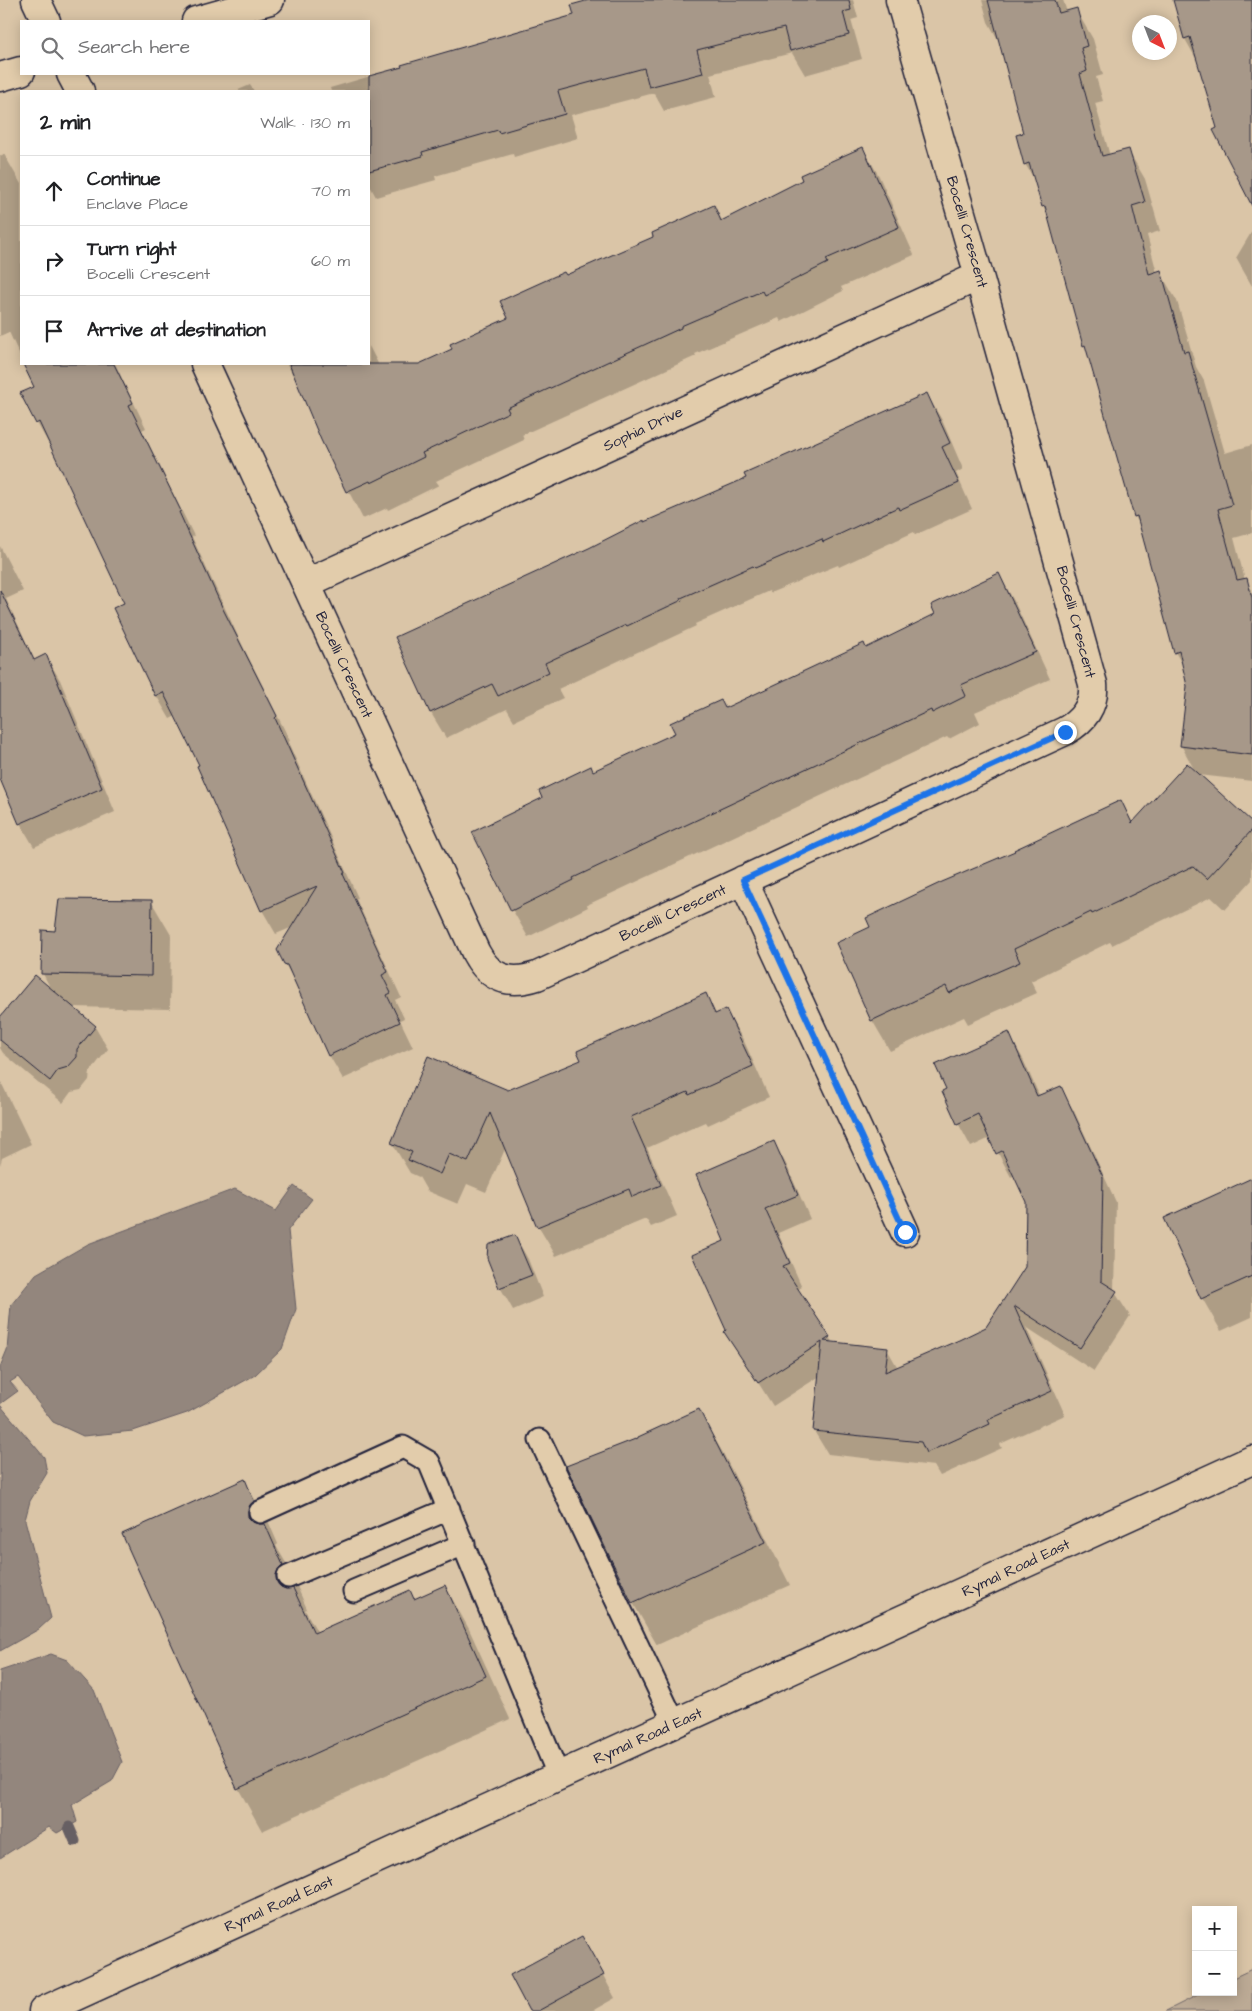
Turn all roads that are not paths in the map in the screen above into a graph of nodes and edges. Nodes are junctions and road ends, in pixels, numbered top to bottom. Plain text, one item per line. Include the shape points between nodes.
1 (36, 0) edge
2 (270, 0) edge
3 (900, 0) edge
4 (46, 20) edge
5 (200, 20) edge
6 (20, 71) edge
7 (72, 75) edge
8 (0, 77) edge
9 (80, 90) edge
10 (980, 276) junction
11 (205, 365) edge
12 (307, 583) junction
13 (743, 880) junction
14 (905, 1232) dead end
15 (540, 1440) dead end
16 (1252, 1460) edge
17 (449, 1510) junction
18 (260, 1512) dead end
19 (464, 1544) junction
20 (288, 1577) dead end
21 (354, 1591) dead end
22 (675, 1724) junction
23 (559, 1777) junction
24 (43, 2011) edge

1 - 4 street
2 - 5 street
3 - 10 street, Bocelli Crescent
6 - 8 street
7 - 9 street
10 - 12 street, Sophia Drive
10 - 13 street, Bocelli Crescent via 1091,676 1093,690 1089,708 1079,722 1065,732
11 - 12 street, Bocelli Crescent
12 - 13 street, Bocelli Crescent via 476,953 490,971 512,980 537,976
13 - 14 street
15 - 22 lane
16 - 22 street, Rymal Road East
17 - 18 lane via 428,1462 403,1447
17 - 19 lane
17 - 20 lane
19 - 21 lane
19 - 23 lane
22 - 23 street, Rymal Road East
23 - 24 street, Rymal Road East

